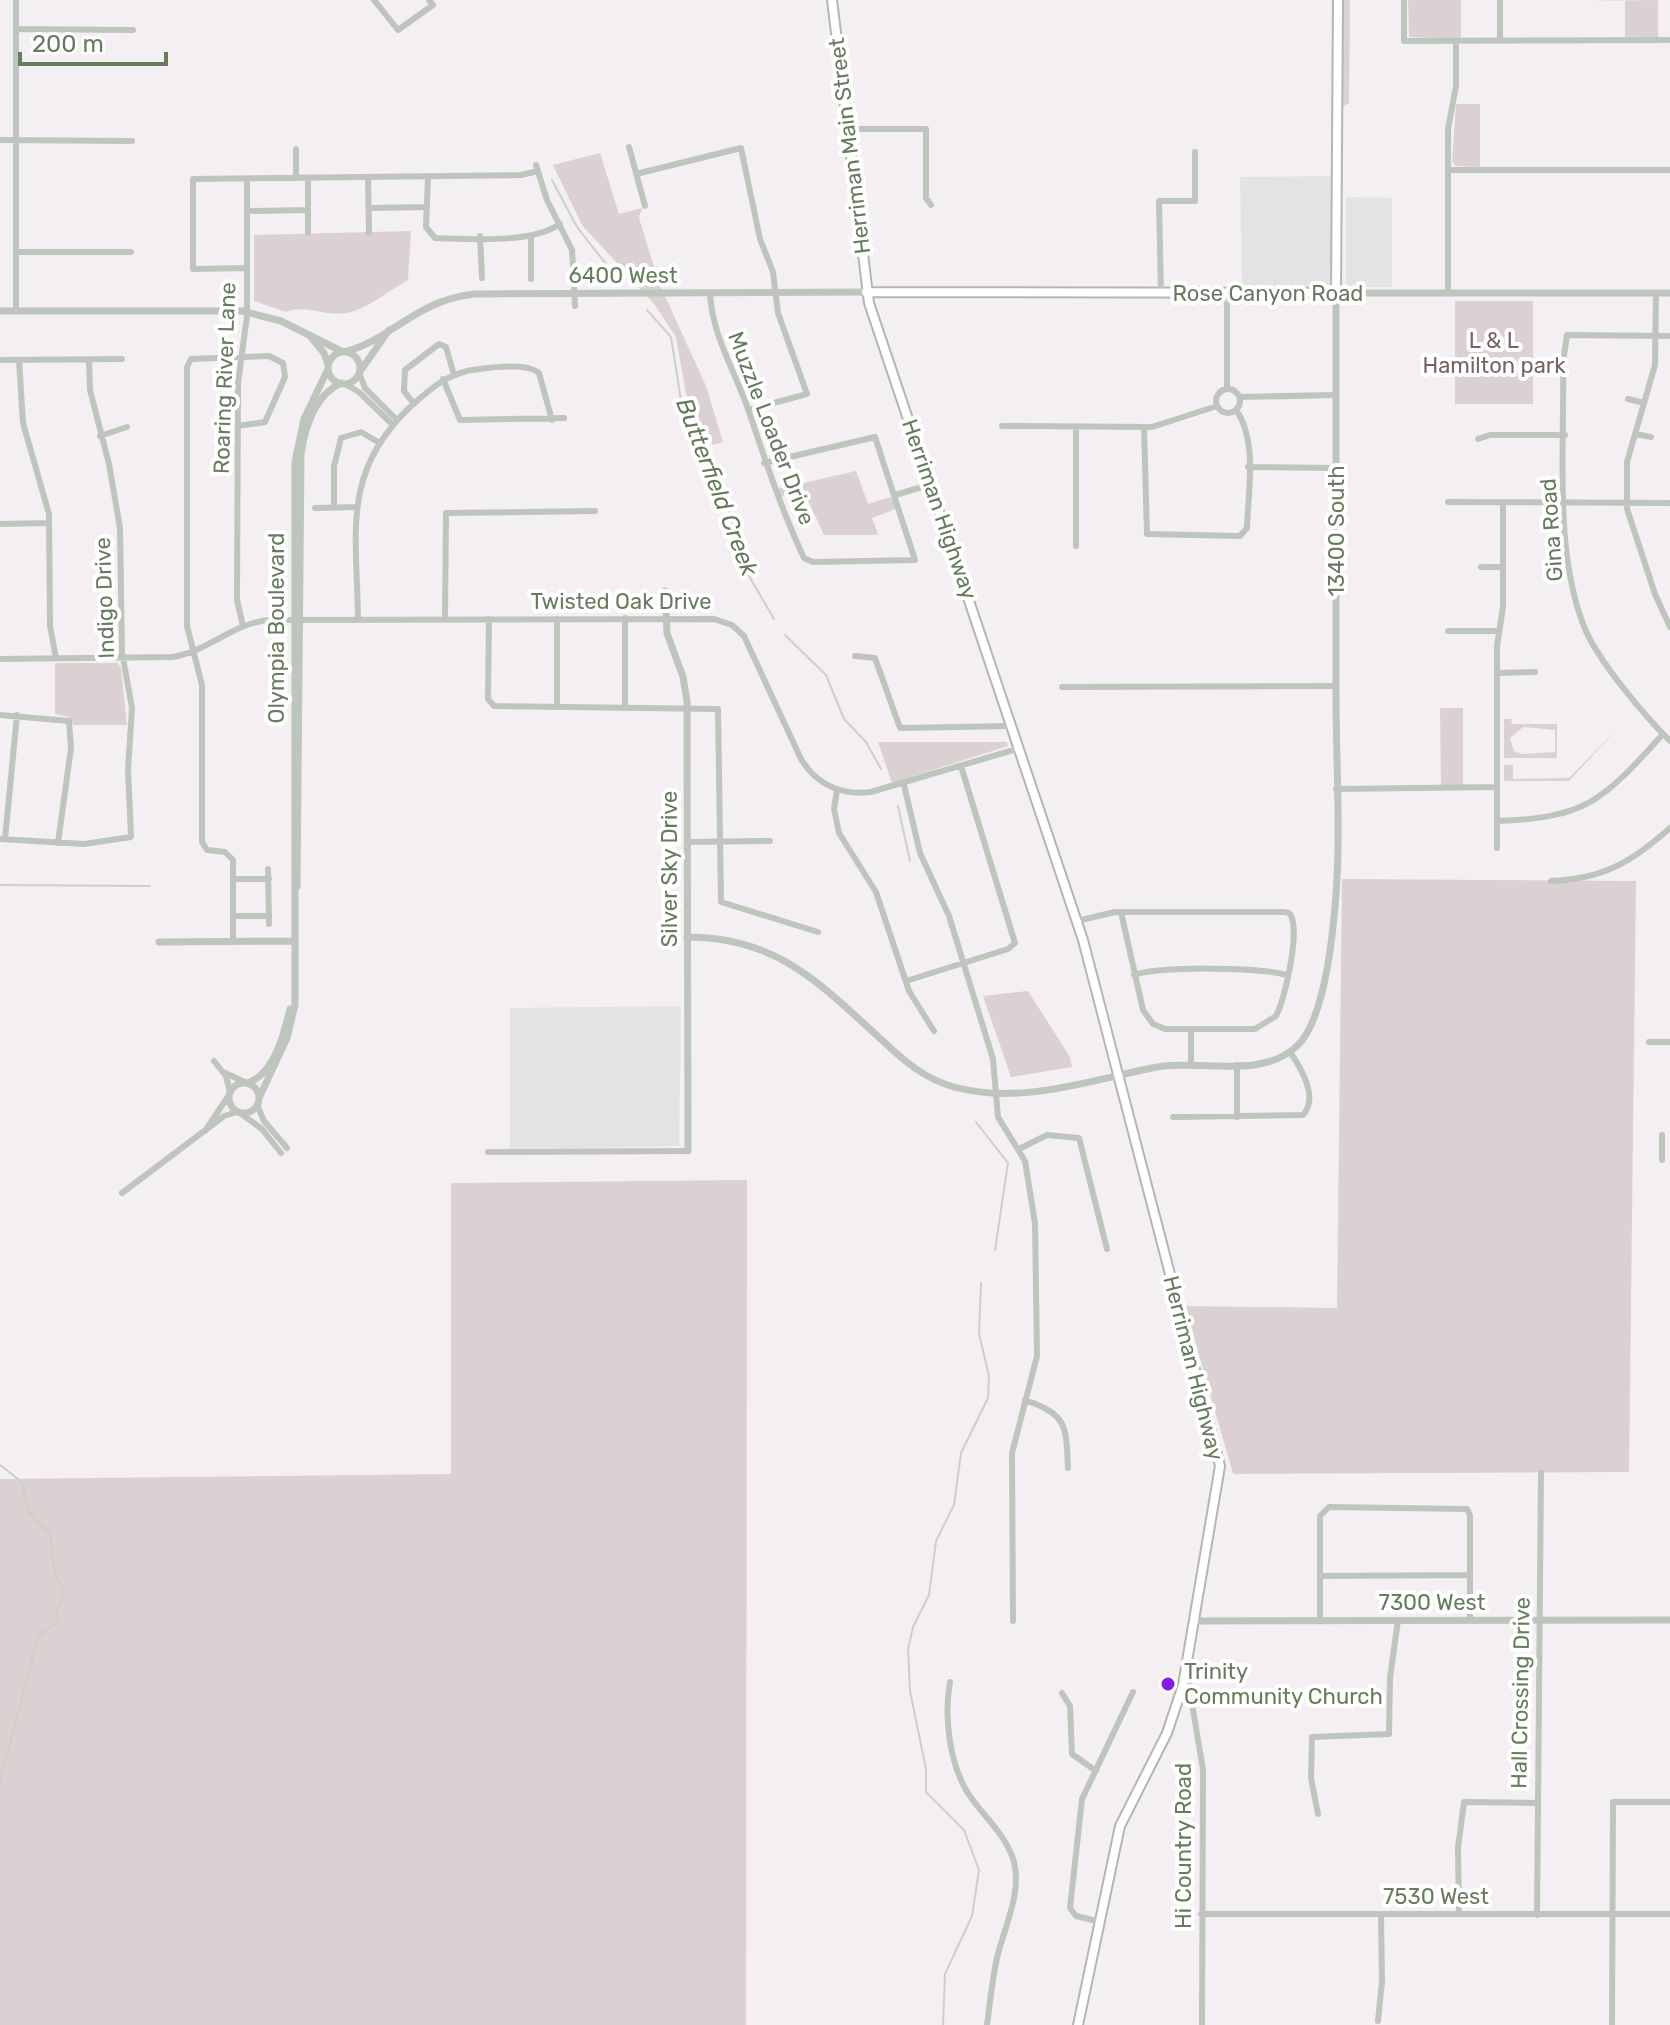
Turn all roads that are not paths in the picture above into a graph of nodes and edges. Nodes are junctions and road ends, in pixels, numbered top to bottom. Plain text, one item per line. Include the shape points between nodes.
1 (16, 0) edge
2 (374, 0) edge
3 (832, 0) edge
4 (1338, 0) edge
5 (1404, 0) edge
6 (1500, 0) edge
7 (431, 2) edge
8 (16, 29) junction
9 (133, 30) dead end
10 (1670, 40) edge
11 (1456, 41) junction
12 (1500, 41) junction
13 (846, 129) junction
14 (0, 140) edge
15 (16, 141) junction
16 (132, 141) dead end
17 (629, 147) dead end
18 (296, 149) dead end
19 (1195, 152) dead end
20 (1448, 170) junction
21 (1670, 170) edge
22 (636, 174) junction
23 (428, 176) junction
24 (368, 177) junction
25 (296, 178) junction
26 (308, 178) junction
27 (247, 179) junction
28 (931, 205) dead end
29 (645, 206) dead end
30 (427, 207) junction
31 (369, 208) junction
32 (308, 210) junction
33 (247, 211) junction
34 (560, 224) junction
35 (308, 233) dead end
36 (369, 233) dead end
37 (480, 236) junction
38 (531, 237) junction
39 (17, 252) junction
40 (131, 252) dead end
41 (247, 268) junction
42 (482, 278) dead end
43 (531, 279) dead end
44 (776, 292) junction
45 (866, 292) junction
46 (576, 293) junction
47 (710, 293) junction
48 (1161, 293) junction
49 (1227, 293) junction
50 (1336, 293) junction
51 (1448, 293) junction
52 (1656, 293) junction
53 (1670, 293) edge
54 (575, 306) dead end
55 (0, 311) edge
56 (16, 311) junction
57 (247, 312) junction
58 (389, 330) junction
59 (308, 334) junction
60 (1656, 336) junction
61 (1670, 336) edge
62 (343, 352) junction
63 (241, 357) junction
64 (122, 359) dead end
65 (0, 360) edge
66 (19, 360) junction
67 (89, 360) junction
68 (328, 368) junction
69 (359, 373) junction
70 (454, 375) junction
71 (443, 379) junction
72 (343, 384) junction
73 (1227, 389) junction
74 (1336, 395) junction
75 (1240, 397) junction
76 (1628, 399) dead end
77 (1644, 403) junction
78 (414, 404) junction
79 (1217, 406) junction
80 (748, 410) junction
81 (1236, 410) junction
82 (564, 418) dead end
83 (552, 420) junction
84 (395, 422) junction
85 (238, 426) junction
86 (1002, 426) dead end
87 (127, 427) dead end
88 (1144, 427) junction
89 (1076, 428) junction
90 (1635, 434) junction
91 (1565, 435) junction
92 (100, 436) junction
93 (1651, 437) dead end
94 (1478, 439) dead end
95 (378, 442) junction
96 (764, 463) junction
97 (1248, 467) junction
98 (1336, 468) junction
99 (932, 484) junction
100 (895, 495) junction
101 (1448, 502) dead end
102 (1503, 503) junction
103 (1565, 503) junction
104 (1626, 503) junction
105 (1670, 503) edge
106 (334, 507) junction
107 (357, 507) junction
108 (315, 508) dead end
109 (595, 511) dead end
110 (49, 523) junction
111 (0, 524) edge
112 (1076, 546) dead end
113 (1481, 567) dead end
114 (1503, 567) junction
115 (665, 591) dead end
116 (625, 618) junction
117 (665, 618) junction
118 (358, 619) junction
119 (445, 619) junction
120 (489, 619) junction
121 (557, 619) junction
122 (297, 620) junction
123 (243, 626) junction
124 (1670, 627) edge
125 (1448, 631) dead end
126 (1499, 631) junction
127 (194, 651) junction
128 (855, 656) dead end
129 (56, 658) junction
130 (123, 658) junction
131 (0, 659) edge
132 (1535, 672) dead end
133 (1497, 673) junction
134 (1336, 686) junction
135 (1062, 687) dead end
136 (557, 706) junction
137 (625, 706) junction
138 (687, 706) junction
139 (0, 715) edge
140 (17, 715) junction
141 (1012, 726) junction
142 (1663, 734) junction
143 (1670, 741) edge
144 (1020, 748) junction
145 (961, 766) junction
146 (904, 785) junction
147 (1497, 787) junction
148 (1336, 789) junction
149 (837, 790) junction
150 (1497, 821) junction
151 (1670, 828) edge
152 (2, 839) edge
153 (770, 841) dead end
154 (687, 842) junction
155 (721, 842) junction
156 (58, 843) junction
157 (1497, 848) dead end
158 (268, 869) dead end
159 (233, 879) junction
160 (269, 879) junction
161 (1551, 881) dead end
162 (1121, 912) junction
163 (233, 916) junction
164 (1077, 921) junction
165 (818, 932) dead end
166 (687, 937) junction
167 (233, 941) junction
168 (295, 941) junction
169 (159, 942) dead end
170 (964, 963) junction
171 (1134, 975) junction
172 (1287, 975) junction
173 (295, 980) junction
174 (906, 981) junction
175 (1191, 1029) junction
176 (934, 1031) dead end
177 (1649, 1042) dead end
178 (1670, 1042) edge
179 (1290, 1052) junction
180 (214, 1061) dead end
181 (1191, 1065) junction
182 (1237, 1065) junction
183 (223, 1072) junction
184 (1118, 1076) junction
185 (247, 1083) junction
186 (997, 1091) junction
187 (229, 1094) junction
188 (258, 1102) junction
189 (239, 1113) junction
190 (1173, 1117) dead end
191 (1237, 1117) junction
192 (205, 1131) junction
193 (1662, 1135) dead end
194 (1666, 1147) edge
195 (1019, 1149) junction
196 (688, 1151) joint
197 (488, 1152) dead end
198 (1662, 1160) dead end
199 (122, 1193) dead end
200 (1107, 1249) dead end
201 (1025, 1400) junction
202 (1068, 1468) dead end
203 (1541, 1473) dead end
204 (1470, 1575) junction
205 (1320, 1576) junction
206 (1537, 1619) junction
207 (1398, 1620) junction
208 (1470, 1620) junction
209 (1670, 1620) edge
210 (1013, 1621) dead end
211 (1194, 1621) junction
212 (1320, 1621) junction
213 (1187, 1669) junction
214 (950, 1682) dead end
215 (1133, 1692) dead end
216 (1062, 1693) dead end
217 (1096, 1771) junction
218 (1670, 1802) edge
219 (1537, 1803) junction
220 (1318, 1814) dead end
221 (1201, 1914) junction
222 (1381, 1914) junction
223 (1459, 1914) junction
224 (1670, 1914) edge
225 (1537, 1915) junction
226 (1612, 1915) junction
227 (1101, 1922) junction
228 (1378, 2021) dead end
229 (1612, 2024) edge
230 (987, 2025) edge
231 (1078, 2025) edge
232 (1202, 2025) edge

1 - 8 street
2 - 7 street via 398,30
3 - 13 main road, Herriman Main Street
4 - 50 main road, 13400 South
5 - 11 street via 1404,41
6 - 12 street
8 - 9 street
8 - 15 street
10 - 12 street
11 - 12 street
11 - 20 street
13 - 28 street via 926,129 926,198
13 - 45 main road, Herriman Main Street
14 - 15 street
15 - 16 street
15 - 39 street
17 - 22 street
18 - 25 street
19 - 48 street via 1195,201 1159,201
20 - 21 street
20 - 51 street
22 - 29 street
22 - 44 street via 741,148
23 - 24 street
23 - 30 street
23 - 34 street via 524,175 537,168
24 - 26 street
24 - 31 street
25 - 26 street
25 - 27 street
26 - 32 street
27 - 33 street, Roaring River Lane
27 - 41 street via 193,179 193,269
30 - 31 street
30 - 37 street via 426,227 435,238
31 - 36 street
32 - 33 street
32 - 35 street
33 - 41 street, Roaring River Lane
34 - 38 street
34 - 46 street via 573,255
37 - 38 street
37 - 42 street
38 - 43 street
39 - 40 street
39 - 56 street
41 - 57 street, Roaring River Lane
44 - 45 street, 6400 West
44 - 47 street, 6400 West
44 - 80 street via 783,330 807,394
45 - 48 main road, Rose Canyon Road
45 - 99 main road, Herriman Highway
46 - 47 street, 6400 West
46 - 54 street
46 - 58 street, 6400 West via 455,297 421,308
47 - 80 street, Muzzle Loader Drive via 712,321
48 - 49 main road, Rose Canyon Road
49 - 50 main road, Rose Canyon Road
49 - 73 street
50 - 51 street, Rose Canyon Road
50 - 74 street, 13400 South
51 - 52 street, Rose Canyon Road
52 - 53 street, Rose Canyon Road
52 - 60 street
55 - 56 street
56 - 57 street
57 - 59 street
57 - 63 street, Roaring River Lane
58 - 62 street, 6400 West
58 - 69 street, 6400 West
59 - 62 street
59 - 68 street via 324,353
60 - 61 street
60 - 77 street via 1655,365
60 - 91 street, Gina Road via 1567,335
62 - 68 street via 334,355
62 - 69 street via 356,357
63 - 85 street, Roaring River Lane
63 - 85 street via 274,357 286,372 264,423
63 - 127 street via 195,357 187,364 187,626
64 - 67 street
65 - 66 street
66 - 67 street
66 - 110 street via 23,423
67 - 92 street, Indigo Drive
68 - 72 street
68 - 122 street, Olympia Boulevard via 304,419 296,453
69 - 72 street
69 - 84 street via 365,388
70 - 71 street
70 - 78 street via 442,344 405,370 404,392
70 - 83 street via 535,369
71 - 78 street
71 - 83 street via 460,420
72 - 84 street
72 - 122 street, Olympia Boulevard via 318,404 302,447
73 - 75 street
73 - 79 street via 1218,394
74 - 75 street
74 - 98 street, 13400 South
75 - 81 street
76 - 77 street
77 - 90 street
78 - 84 street
79 - 81 street via 1225,413
79 - 88 street
80 - 96 street, Muzzle Loader Drive
81 - 97 street via 1247,433
82 - 83 street
84 - 95 street
85 - 123 street, Roaring River Lane via 237,604
86 - 89 street
87 - 92 street
88 - 89 street
88 - 97 street via 1147,534 1244,534
89 - 112 street
90 - 93 street
90 - 104 street via 1627,462
91 - 94 street
91 - 103 street, Gina Road
92 - 130 street, Indigo Drive via 120,528
95 - 106 street via 361,432 341,438 334,466
95 - 107 street via 363,472
96 - 100 street via 875,437
96 - 100 street, Muzzle Loader Drive via 807,561 915,560
97 - 98 street
98 - 134 street, 13400 South
99 - 100 street
99 - 141 main road, Herriman Highway
101 - 102 street
102 - 103 street
102 - 114 street
103 - 104 street
103 - 142 street, Gina Road via 1569,579 1586,632
104 - 105 street
104 - 124 street
106 - 107 street
106 - 108 street
107 - 118 street
109 - 119 street via 446,513
110 - 111 street
110 - 129 street via 50,626
113 - 114 street
114 - 126 street
115 - 117 street, Silver Sky Drive
116 - 117 street, Twisted Oak Drive
116 - 121 street, Twisted Oak Drive
116 - 137 street
117 - 138 street, Silver Sky Drive
117 - 149 street, Twisted Oak Drive via 719,619 741,632 804,764
118 - 119 street, Twisted Oak Drive
118 - 122 street, Twisted Oak Drive
119 - 120 street, Twisted Oak Drive
120 - 121 street, Twisted Oak Drive
120 - 136 street via 490,703
121 - 136 street
122 - 123 street, Twisted Oak Drive
122 - 168 street, Olympia Boulevard
123 - 127 street
125 - 126 street
126 - 133 street
127 - 130 street
127 - 159 street via 202,685 203,845 231,856
128 - 141 street via 875,658 900,728
129 - 130 street
129 - 131 street
130 - 156 street, Indigo Drive via 132,708 131,837
132 - 133 street
133 - 147 street
134 - 135 street
134 - 148 street, 13400 South
136 - 137 street
137 - 138 street
138 - 154 street, Silver Sky Drive
138 - 155 street via 714,706 721,713
139 - 140 street
140 - 152 street
140 - 156 street via 69,721 70,761
141 - 144 main road, Herriman Highway
142 - 143 street, Gina Road
142 - 150 street via 1602,795 1577,811 1545,820
144 - 145 street
144 - 164 main road, Herriman Highway
145 - 146 street
145 - 170 street via 1014,945
146 - 149 street via 865,793
146 - 170 street via 920,853
147 - 148 street
147 - 150 street
148 - 179 street, 13400 South via 1332,932 1314,1019
149 - 174 street via 837,828 880,900
150 - 157 street
151 - 161 street via 1602,875
152 - 156 street
153 - 155 street
154 - 155 street
154 - 166 street, Silver Sky Drive
155 - 165 street via 722,903
158 - 160 street
159 - 160 street
159 - 163 street
160 - 163 street via 269,920
162 - 164 street
162 - 171 street
162 - 172 street via 1292,914 1295,930
163 - 167 street
164 - 184 main road, Herriman Highway
166 - 186 street via 739,941 777,954 808,974 918,1070 957,1087
166 - 196 street, Silver Sky Drive
167 - 168 street
167 - 169 street
168 - 173 street, Olympia Boulevard
170 - 174 street
170 - 186 street via 993,1059
171 - 172 street via 1154,970
171 - 175 street via 1150,1021 1165,1029
172 - 175 street via 1279,1013 1267,1025
173 - 185 street, Olympia Boulevard via 278,1047 261,1076
173 - 188 street, Olympia Boulevard via 290,1029
174 - 176 street
175 - 181 street
177 - 178 street
179 - 182 street via 1266,1063
179 - 191 street via 1307,1086 1305,1114
180 - 183 street
181 - 182 street
181 - 184 street
182 - 191 street
183 - 185 street
183 - 187 street
184 - 186 street via 1067,1089
184 - 211 main road, Herriman Highway via 1220,1466
185 - 187 street
185 - 188 street via 256,1089
186 - 195 street via 999,1121
187 - 189 street via 230,1105
187 - 192 street
188 - 189 street via 250,1112
188 - 189 street via 284,1150
189 - 192 street
190 - 191 street
192 - 199 street
193 - 194 street
194 - 198 street
195 - 200 street via 1047,1135 1079,1138
195 - 201 street via 1027,1166 1035,1223 1038,1340
196 - 197 street
201 - 202 street via 1061,1418
201 - 210 street via 1012,1453
203 - 206 street, Hall Crossing Drive
204 - 205 street
204 - 205 street via 1467,1509 1329,1507 1322,1510
204 - 208 street
205 - 212 street
206 - 208 street, 7300 West
206 - 209 street, 7300 West
206 - 219 street, Hall Crossing Drive
207 - 208 street, 7300 West
207 - 212 street, 7300 West
207 - 220 street via 1389,1734 1312,1737 1311,1778
211 - 212 street, 7300 West
211 - 213 main road, Herriman Highway
213 - 221 street, Hi Country Road via 1203,1770
213 - 227 main road, Herriman Highway via 1167,1733 1120,1826
214 - 230 street via 946,1705 957,1767 966,1790 998,1831 1015,1864 1013,1900
215 - 217 street
216 - 217 street via 1070,1706 1072,1754
217 - 227 street via 1078,1810 1070,1908 1078,1917
218 - 226 street via 1613,1802
219 - 223 street via 1464,1802
219 - 225 street, Hall Crossing Drive
221 - 222 street, 7530 West
221 - 232 street, Hi Country Road
222 - 223 street, 7530 West
222 - 228 street
223 - 225 street, 7530 West
224 - 226 street, 7530 West
225 - 226 street, 7530 West
226 - 229 street
227 - 231 main road, Herriman Highway

